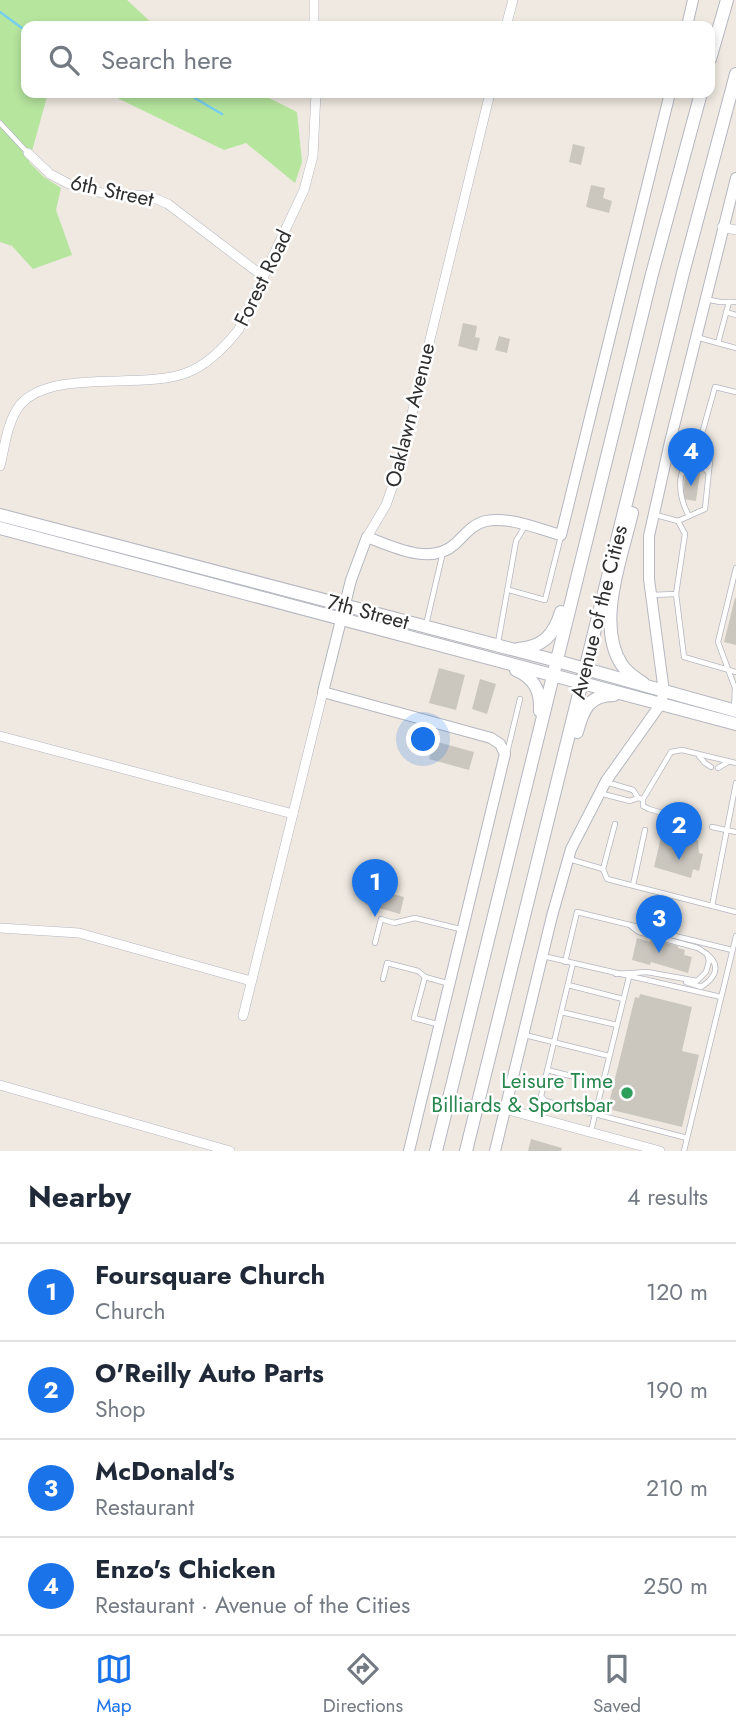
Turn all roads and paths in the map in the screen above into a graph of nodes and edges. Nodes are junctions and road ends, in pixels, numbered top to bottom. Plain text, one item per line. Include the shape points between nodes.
1 (314, 0) edge
2 (513, 0) edge
3 (694, 0) edge
4 (727, 0) edge
5 (314, 21) edge
6 (507, 21) edge
7 (688, 21) edge
8 (715, 42) edge
9 (736, 74) edge
10 (316, 98) edge
11 (489, 98) edge
12 (669, 98) edge
13 (700, 98) edge
14 (0, 122) edge
15 (28, 153) joint
16 (736, 178) edge
17 (722, 227) junction
18 (736, 230) edge
19 (264, 277) junction
20 (705, 299) junction
21 (729, 302) junction
22 (736, 302) edge
23 (726, 312) junction
24 (736, 315) edge
25 (695, 336) junction
26 (718, 343) junction
27 (736, 348) edge
28 (736, 392) edge
29 (648, 414) junction
30 (670, 442) junction
31 (698, 448) junction
32 (0, 466) edge
33 (709, 473) junction
34 (600, 485) junction
35 (653, 514) junction
36 (0, 515) edge
37 (689, 516) junction
38 (678, 521) junction
39 (526, 526) junction
40 (0, 528) edge
41 (561, 535) junction
42 (368, 537) junction
43 (444, 551) junction
44 (736, 568) edge
45 (509, 590) junction
46 (676, 594) junction
47 (651, 595) junction
48 (344, 605) junction
49 (341, 619) junction
50 (426, 627) junction
51 (503, 647) junction
52 (480, 657) junction
53 (557, 662) junction
54 (584, 669) junction
55 (728, 670) junction
56 (736, 672) edge
57 (553, 676) junction
58 (581, 684) junction
59 (658, 690) junction
60 (323, 692) junction
61 (624, 695) junction
62 (520, 699) dead end
63 (660, 705) junction
64 (736, 716) edge
65 (539, 733) junction
66 (0, 736) edge
67 (698, 754) junction
68 (505, 760) junction
69 (729, 762) junction
70 (736, 763) edge
71 (606, 781) junction
72 (736, 783) edge
73 (599, 793) junction
74 (641, 798) junction
75 (293, 814) junction
76 (615, 824) dead end
77 (699, 824) dead end
78 (712, 827) dead end
79 (645, 830) dead end
80 (727, 830) junction
81 (736, 832) edge
82 (568, 859) junction
83 (603, 869) junction
84 (535, 873) junction
85 (633, 886) junction
86 (712, 906) junction
87 (736, 912) edge
88 (628, 924) junction
89 (0, 928) edge
90 (464, 930) junction
91 (736, 936) edge
92 (375, 943) dead end
93 (733, 950) junction
94 (707, 954) junction
95 (542, 956) junction
96 (565, 962) junction
97 (573, 963) junction
98 (616, 974) junction
99 (629, 976) junction
100 (425, 977) junction
101 (383, 979) dead end
102 (682, 980) junction
103 (251, 981) junction
104 (451, 984) junction
105 (568, 985) junction
106 (721, 998) junction
107 (623, 999) junction
108 (561, 1012) junction
109 (243, 1016) dead end
110 (441, 1025) junction
111 (617, 1026) junction
112 (523, 1035) junction
113 (554, 1042) junction
114 (609, 1056) junction
115 (547, 1070) junction
116 (603, 1084) junction
117 (0, 1085) edge
118 (505, 1109) junction
119 (595, 1114) junction
120 (590, 1132) junction
121 (687, 1138) junction
122 (230, 1151) edge
123 (409, 1151) edge
124 (436, 1151) edge
125 (466, 1151) edge
126 (495, 1151) edge
127 (660, 1151) edge
128 (684, 1151) edge

1 - 5 street
2 - 6 street
3 - 7 street
4 - 8 main road
9 - 29 main road, Avenue of the Cities
10 - 19 street, Forest Road via 312,167
11 - 42 street, Oaklawn Avenue via 395,480
12 - 41 street
13 - 34 main road, Avenue of the Cities
14 - 15 lane
15 - 19 street, 6th Street via 69,184 102,193 149,196 168,204
16 - 17 street, Avenue of the Cities
17 - 18 street
17 - 20 street, Avenue of the Cities
19 - 32 street, Forest Road via 239,329 222,349 188,373 55,386 28,397 12,419
20 - 21 lane
20 - 25 street, Avenue of the Cities
21 - 22 lane
21 - 23 lane
23 - 24 lane
23 - 26 lane
25 - 26 lane
25 - 30 street, Avenue of the Cities
26 - 27 lane
28 - 31 lane via 715,387
29 - 54 main road, Avenue of the Cities
29 - 59 main road via 609,628 623,667
30 - 31 lane
30 - 35 street, Avenue of the Cities
31 - 33 lane via 711,451
33 - 37 lane via 705,509
33 - 37 lane via 697,461 684,468 680,498
34 - 51 main road via 575,553 556,628 535,646
34 - 53 main road, Avenue of the Cities
35 - 38 lane
35 - 47 street, Avenue of the Cities via 648,552
36 - 48 main road, 7th Street
37 - 38 lane
38 - 46 lane via 685,534
39 - 41 street
39 - 43 street via 501,520 479,523
39 - 45 lane via 516,541
40 - 49 main road, 7th Street
41 - 45 lane via 545,600
42 - 43 street via 409,551
42 - 48 street, Oaklawn Avenue
43 - 50 lane
44 - 55 lane via 718,642
45 - 51 lane
46 - 47 lane
46 - 55 lane via 684,657
47 - 59 street, Avenue of the Cities
48 - 49 street, Oaklawn Avenue
48 - 50 main road, 7th Street
49 - 52 main road, 7th Street
49 - 60 street, Oaklawn Avenue
50 - 51 main road, 7th Street
51 - 53 main road, 7th Street
52 - 57 main road, 7th Street
52 - 65 main road via 520,671 537,686
53 - 54 main road, 7th Street
53 - 57 main road, Avenue of the Cities
54 - 58 main road, Avenue of the Cities
54 - 59 main road, 7th Street
55 - 56 lane
55 - 64 lane via 735,688
57 - 58 main road, 7th Street
57 - 65 main road, Avenue of the Cities
58 - 61 main road, 7th Street
58 - 84 main road, Avenue of the Cities
59 - 63 street, Avenue of the Cities
59 - 64 main road, 7th Street
60 - 68 street via 491,738 503,748
60 - 75 street, Oaklawn Avenue
61 - 63 main road, 7th Street
61 - 84 main road via 601,695 581,718 562,797
62 - 68 lane
63 - 64 main road, 7th Street
63 - 71 street, Avenue of the Cities
65 - 124 main road, Avenue of the Cities
66 - 75 street
67 - 69 lane
67 - 69 lane via 715,767
67 - 74 lane via 671,752
68 - 90 street
69 - 70 lane
71 - 73 street, Avenue of the Cities
71 - 74 lane via 633,790
72 - 80 lane
73 - 74 lane via 629,802
73 - 82 street, Avenue of the Cities
74 - 77 lane via 649,809
75 - 103 street, Oaklawn Avenue
76 - 83 lane
78 - 80 lane
79 - 85 lane
80 - 81 lane
80 - 86 lane
82 - 83 lane
82 - 95 street, Avenue of the Cities
83 - 85 lane via 607,878
84 - 125 main road, Avenue of the Cities
85 - 86 lane
86 - 87 lane
88 - 93 lane
88 - 94 lane via 639,932
88 - 96 lane via 577,912
89 - 103 street via 79,933
90 - 92 lane via 415,918 394,923 381,919
90 - 104 street
91 - 93 lane
93 - 106 lane
94 - 102 lane via 703,976 697,981
94 - 102 lane via 716,968 711,981 701,987
95 - 96 lane
95 - 112 street, Avenue of the Cities
96 - 97 lane
97 - 98 lane
97 - 105 lane
98 - 99 lane
98 - 102 lane via 647,972
99 - 106 lane
99 - 107 lane
100 - 101 lane via 387,963
100 - 104 lane
100 - 110 lane via 414,1018
103 - 109 street, Oaklawn Avenue
104 - 110 street
105 - 107 lane
105 - 108 lane
106 - 121 lane
107 - 111 lane
108 - 111 lane
108 - 113 lane
110 - 123 street
111 - 114 lane
112 - 113 lane
112 - 118 street, Avenue of the Cities
113 - 114 lane
113 - 115 lane
114 - 116 lane
115 - 116 lane
115 - 119 lane via 541,1096 545,1101
116 - 119 lane
117 - 122 street
118 - 120 street
118 - 126 street, Avenue of the Cities
119 - 120 lane
119 - 121 lane
120 - 127 street
121 - 128 lane

